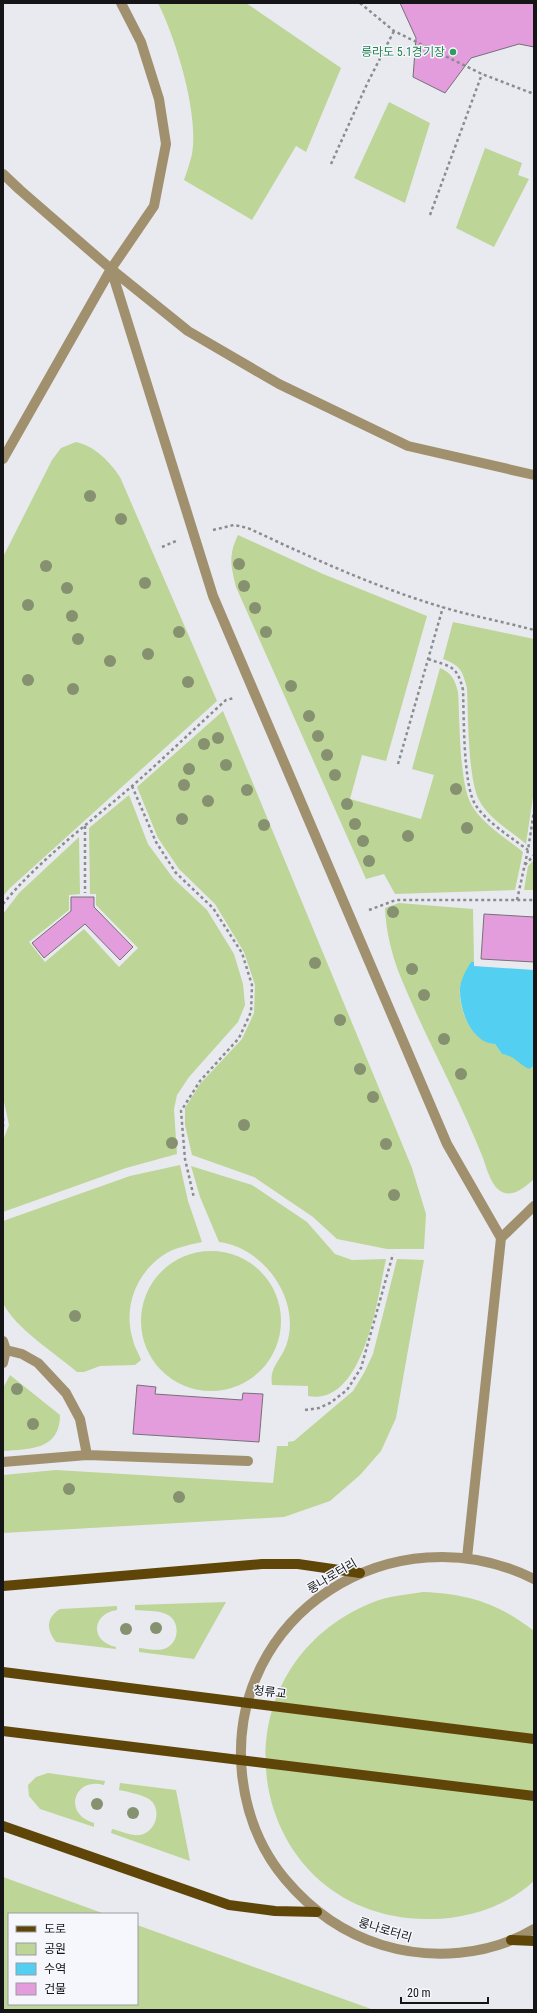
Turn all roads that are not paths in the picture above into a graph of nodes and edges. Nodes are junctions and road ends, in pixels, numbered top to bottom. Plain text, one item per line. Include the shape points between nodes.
1 (121, 3) edge
2 (3, 174) edge
3 (111, 269) junction
4 (3, 459) edge
5 (534, 475) edge
6 (534, 1206) edge
7 (501, 1238) junction
8 (4, 1346) edge
9 (3, 1363) edge
10 (87, 1455) junction
11 (248, 1461) dead end
12 (3, 1462) edge
13 (466, 1558) junction
14 (360, 1573) junction
15 (534, 1579) edge
16 (3, 1586) edge
17 (3, 1672) edge
18 (3, 1731) edge
19 (534, 1739) edge
20 (534, 1796) edge
21 (3, 1826) edge
22 (317, 1912) junction
23 (534, 1930) edge
24 (511, 1940) junction
25 (534, 1941) edge

1 - 3 street via 141,42 159,99 166,144 154,206
2 - 3 street
3 - 4 street
3 - 5 street via 188,331 279,384 408,446
3 - 7 street via 213,596 447,1144
6 - 7 street
7 - 13 street
8 - 9 street
8 - 10 street via 38,1362 66,1393 80,1419
10 - 11 street
10 - 12 street
13 - 14 street, 룽나로터리 via 421,1557 390,1562
13 - 15 street, 룽나로터리 via 499,1564
14 - 16 main road via 298,1564 262,1564
14 - 22 street, 룽나로터리, bridge via 332,1588 309,1605 289,1626 258,1675 242,1731 241,1760 251,1818 277,1870 295,1892
17 - 19 main road, 청류교, bridge
18 - 20 main road, bridge
21 - 22 main road via 229,1905 275,1911
22 - 24 street, 룽나로터리 via 358,1936 410,1952 465,1952
23 - 24 street, 룽나로터리
24 - 25 main road

